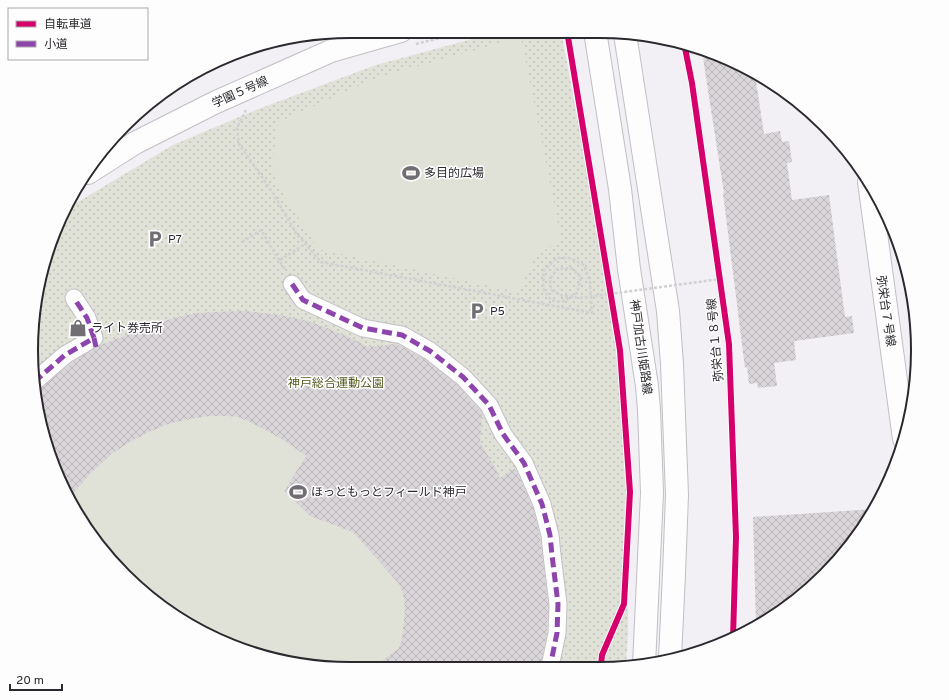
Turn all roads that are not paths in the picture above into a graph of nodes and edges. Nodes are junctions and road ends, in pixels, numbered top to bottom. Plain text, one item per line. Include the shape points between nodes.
1 (406, 38) edge
2 (596, 38) edge
3 (626, 40) edge
4 (329, 42) edge
5 (98, 167) edge
6 (871, 198) edge
7 (292, 284) road end
8 (74, 298) dead end
9 (40, 377) edge
10 (902, 423) edge
11 (670, 653) edge
12 (644, 658) edge
13 (551, 662) edge

1 - 4 main road, 学園５号線
2 - 12 main road, 神戸加古川姫路線 via 620,189 649,410 652,492
3 - 11 main road via 668,311 672,364 677,495
4 - 5 main road, 学園５号線 via 135,143
6 - 10 main road, 弥栄台７号線
7 - 13 street via 303,300 363,328 402,335 430,351 463,377 489,405 503,434 524,463 542,504 550,535 558,604 557,633
8 - 9 street via 87,318 95,342 65,355

